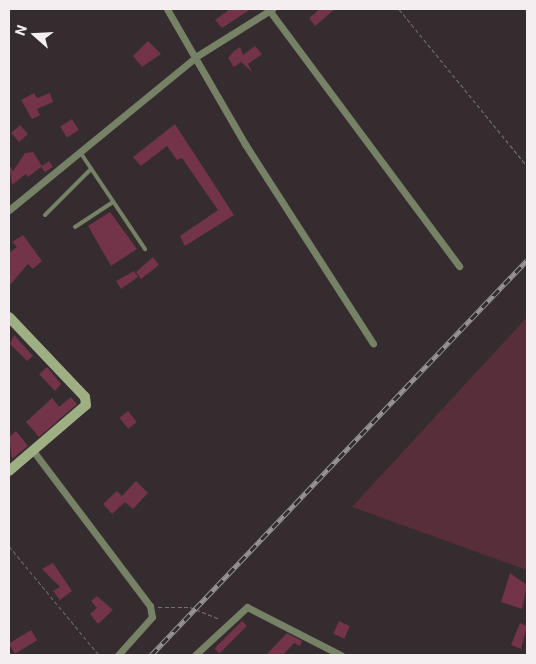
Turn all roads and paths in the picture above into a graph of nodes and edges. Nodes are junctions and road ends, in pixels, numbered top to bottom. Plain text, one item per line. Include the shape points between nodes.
1 (167, 9) edge
2 (399, 9) edge
3 (265, 11) edge
4 (197, 56) junction
5 (80, 152) junction
6 (527, 166) edge
7 (91, 169) junction
8 (113, 202) junction
9 (9, 210) edge
10 (45, 214) dead end
11 (75, 227) dead end
12 (145, 249) dead end
13 (460, 266) dead end
14 (9, 317) edge
15 (373, 343) dead end
16 (34, 452) junction
17 (9, 471) edge
18 (9, 546) edge
19 (150, 606) junction
20 (227, 623) junction
21 (99, 655) edge
22 (118, 655) edge
23 (195, 655) edge
24 (342, 655) edge

1 - 4 street
2 - 6 path
3 - 4 street
3 - 13 street
4 - 5 street
4 - 15 street via 245,144
5 - 7 lane
5 - 9 street
7 - 8 lane
7 - 10 lane
8 - 11 lane
8 - 12 lane
14 - 16 main road via 85,398 83,411
16 - 17 main road
16 - 19 street
18 - 21 path
19 - 20 path via 190,607
19 - 22 street via 152,617
20 - 23 street
20 - 24 street via 242,608 251,607

